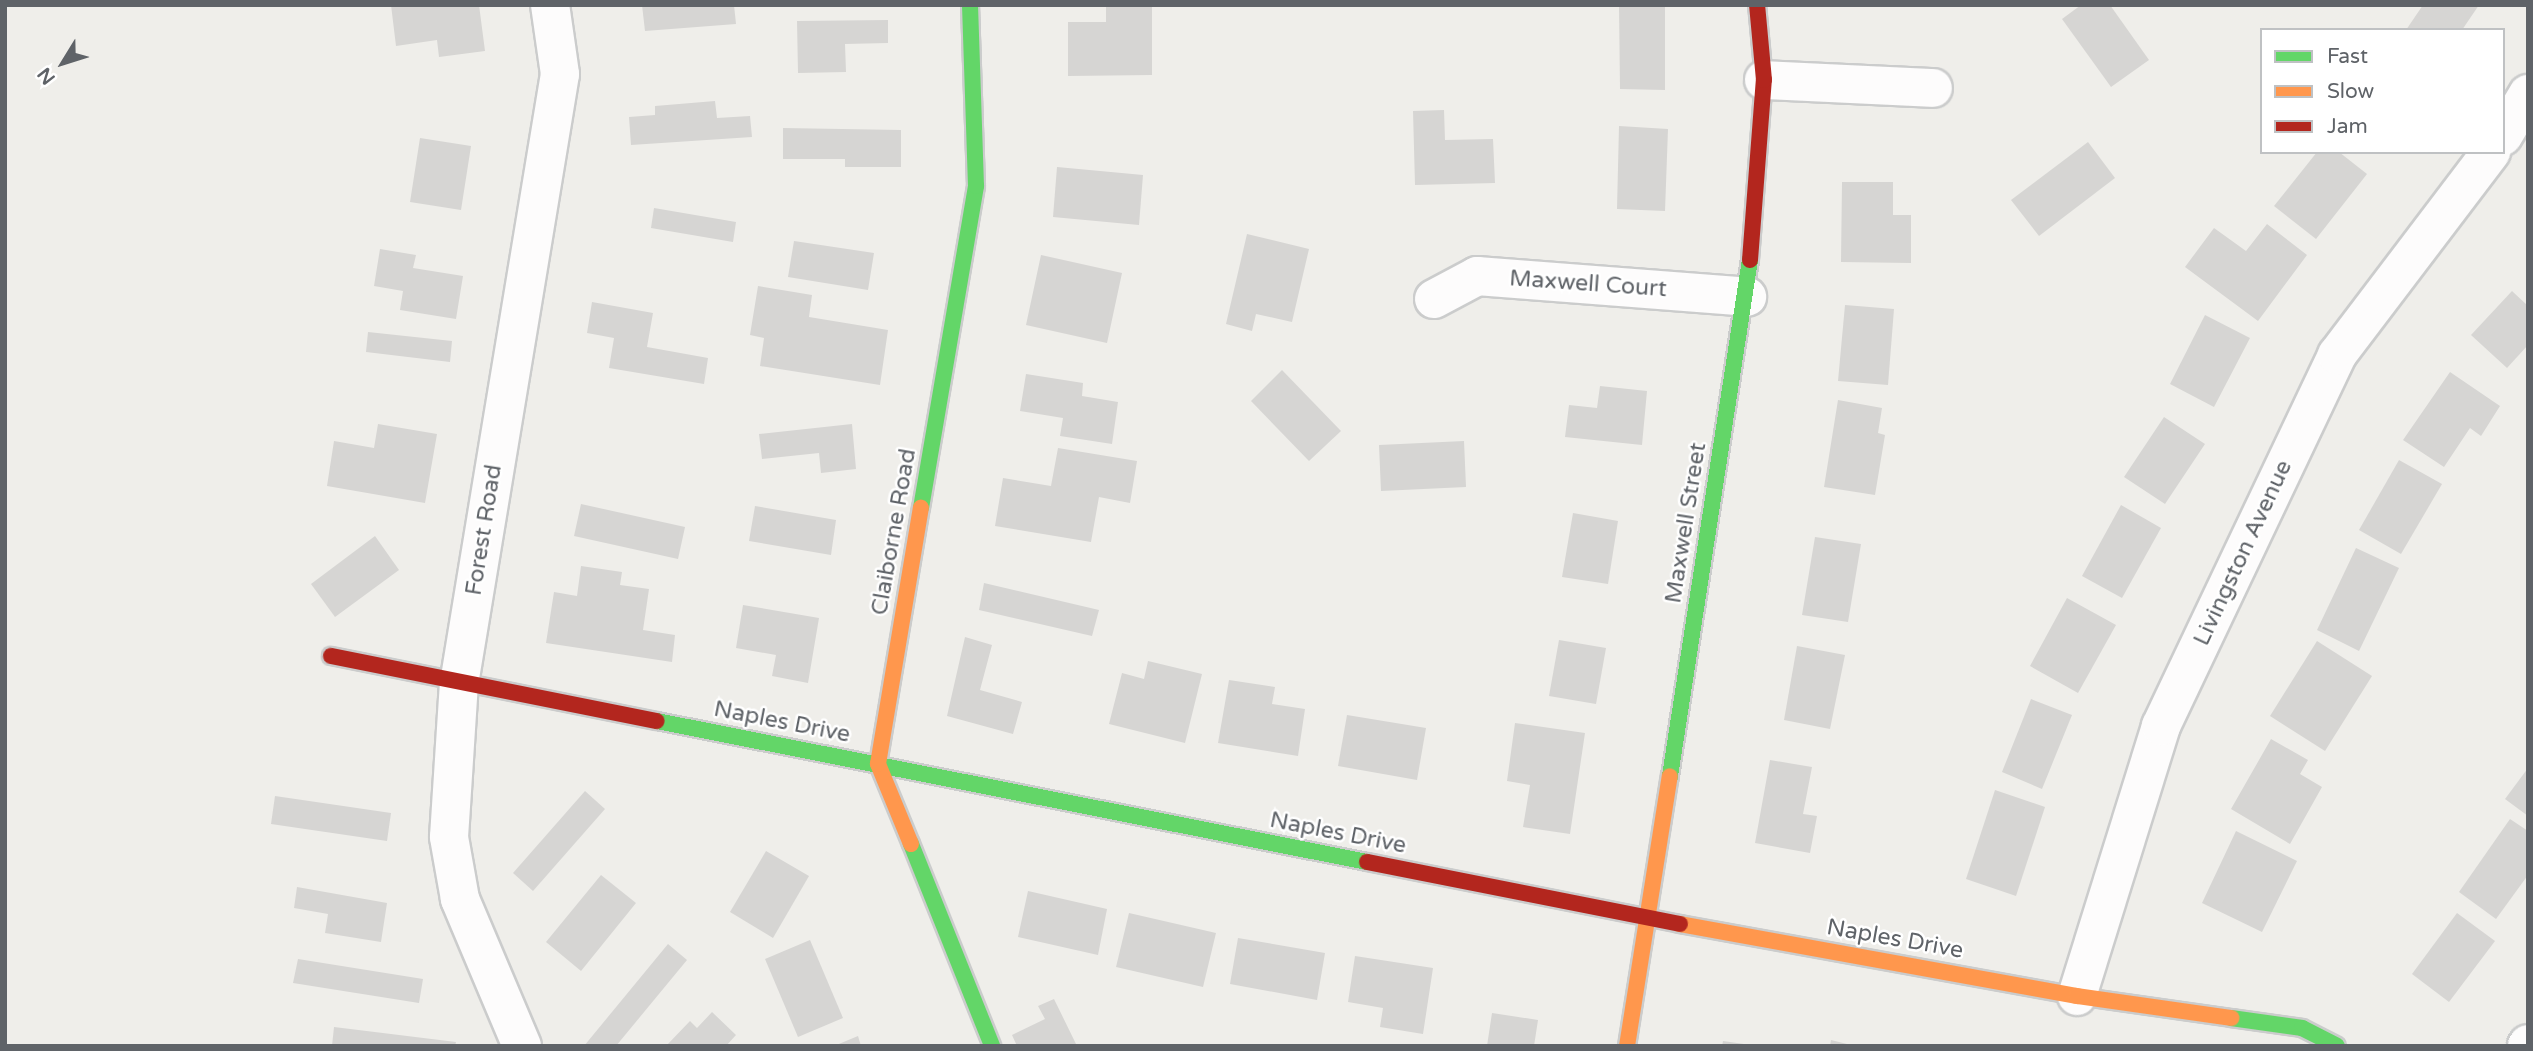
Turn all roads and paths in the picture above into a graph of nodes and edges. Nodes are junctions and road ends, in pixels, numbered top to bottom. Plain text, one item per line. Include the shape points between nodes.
1 (550, 5) edge
2 (970, 5) edge
3 (1757, 5) edge
4 (1764, 80) junction
5 (1933, 88) dead end
6 (2528, 94) edge
7 (2505, 133) edge
8 (2489, 154) edge
9 (1747, 297) junction
10 (1434, 299) dead end
11 (331, 656) dead end
12 (458, 684) junction
13 (878, 764) junction
14 (1644, 917) junction
15 (2077, 996) junction
16 (522, 1046) edge
17 (992, 1046) edge
18 (1627, 1046) edge
19 (2337, 1046) edge

1 - 12 street, Forest Road via 560,74
2 - 13 street, Claiborne Road via 976,186
3 - 4 street, Maxwell Street
4 - 5 street
4 - 9 street, Maxwell Street
6 - 7 street
8 - 15 street, Livingston Avenue via 2337,355 2161,726
9 - 10 street, Maxwell Court via 1477,276
9 - 14 street, Maxwell Street
11 - 12 street, Naples Drive
12 - 13 street, Naples Drive
12 - 16 street, Forest Road via 449,837 460,899
13 - 14 street, Naples Drive
13 - 17 street
14 - 15 street, Naples Drive
14 - 18 street, Maxwell Street
15 - 19 street, Naples Drive via 2302,1028

